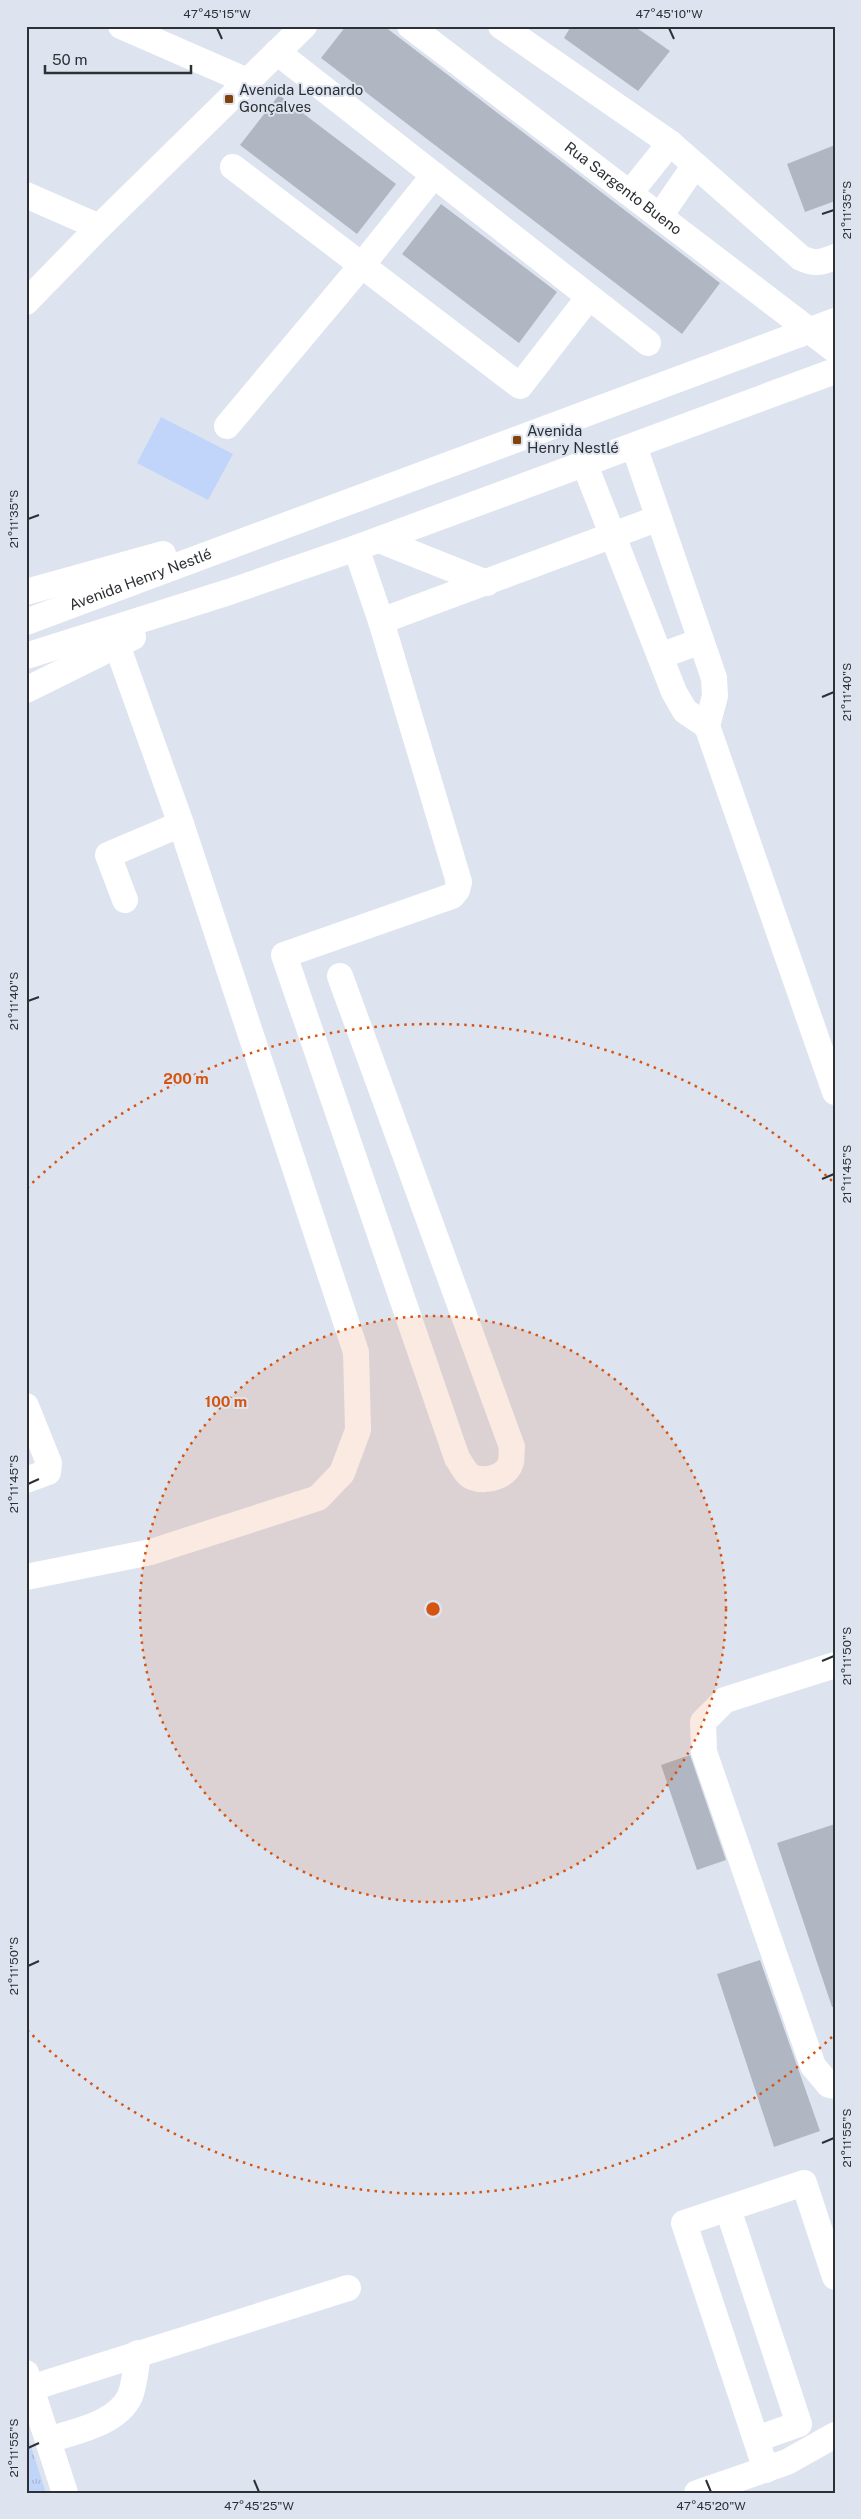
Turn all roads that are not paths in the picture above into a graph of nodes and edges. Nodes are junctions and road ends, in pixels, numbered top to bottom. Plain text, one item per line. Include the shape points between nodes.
1 (121, 26) edge
2 (304, 26) edge
3 (410, 26) edge
4 (501, 26) edge
5 (277, 52) junction
6 (247, 81) junction
7 (670, 143) junction
8 (695, 165) junction
9 (233, 167) dead end
10 (434, 175) junction
11 (630, 193) junction
12 (26, 195) edge
13 (660, 216) junction
14 (99, 227) junction
15 (835, 257) edge
16 (362, 265) junction
17 (589, 297) junction
18 (26, 302) edge
19 (835, 321) edge
20 (810, 330) junction
21 (648, 343) dead end
22 (835, 350) edge
23 (835, 371) edge
24 (227, 426) dead end
25 (634, 446) junction
26 (585, 465) junction
27 (340, 505) junction
28 (659, 518) junction
29 (612, 536) junction
30 (368, 544) junction
31 (26, 572) edge
32 (487, 583) junction
33 (38, 589) edge
34 (229, 592) junction
35 (381, 621) junction
36 (26, 622) edge
37 (701, 641) junction
38 (117, 645) junction
39 (26, 656) edge
40 (660, 656) junction
41 (26, 690) edge
42 (707, 726) junction
43 (181, 824) junction
44 (125, 900) dead end
45 (340, 976) dead end
46 (835, 1092) edge
47 (26, 1406) edge
48 (26, 1480) edge
49 (26, 1577) edge
50 (835, 1665) edge
51 (835, 2086) edge
52 (728, 2208) junction
53 (835, 2277) edge
54 (348, 2288) dead end
55 (138, 2353) junction
56 (29, 2381) edge
57 (835, 2435) edge
58 (756, 2439) junction
59 (48, 2440) junction
60 (766, 2470) junction
61 (701, 2491) edge
62 (65, 2493) edge

1 - 6 street
2 - 5 street
3 - 11 street, Rua Sargento Bueno
4 - 7 street
5 - 6 street
5 - 10 street
6 - 14 street
7 - 8 street
7 - 11 street
8 - 13 street
8 - 15 street via 801,258 821,263
9 - 16 street
10 - 16 street
10 - 17 street
11 - 13 street, Rua Sargento Bueno
12 - 14 street
13 - 20 street, Rua Sargento Bueno
14 - 18 street
16 - 17 street via 520,386
16 - 24 street
17 - 21 street
19 - 20 street, Avenida Henry Nestlé
20 - 22 street, Rua Sargento Bueno
20 - 27 street, Avenida Henry Nestlé
23 - 25 street
25 - 26 street
25 - 28 street
26 - 29 street
26 - 30 street
27 - 33 street, Avenida Henry Nestlé
27 - 36 street, Avenida Henry Nestlé
28 - 29 street
28 - 37 street
29 - 32 street
29 - 40 street
30 - 32 street
30 - 34 street
30 - 35 street
31 - 33 street
32 - 35 street
34 - 38 street
34 - 39 street
35 - 45 street via 458,872 457,890 452,896 284,956 457,1458 466,1472 475,1478 491,1479 504,1473 511,1462 512,1446
37 - 40 street
37 - 42 street via 714,678 715,696
38 - 41 street
38 - 43 street
40 - 42 street via 685,711
42 - 46 street
43 - 44 street via 108,854
43 - 49 street via 356,1352 358,1430 342,1473 318,1498 151,1552
47 - 48 street via 49,1463 48,1472
50 - 51 street via 725,1700 703,1722 704,1752 813,2066 829,2085
52 - 53 street via 804,2183
52 - 58 street via 799,2424
52 - 58 street via 684,2223
54 - 55 street
55 - 56 street
55 - 59 street via 130,2396 120,2410 100,2422
56 - 59 street
57 - 60 street
58 - 60 street
59 - 62 street
60 - 61 street

